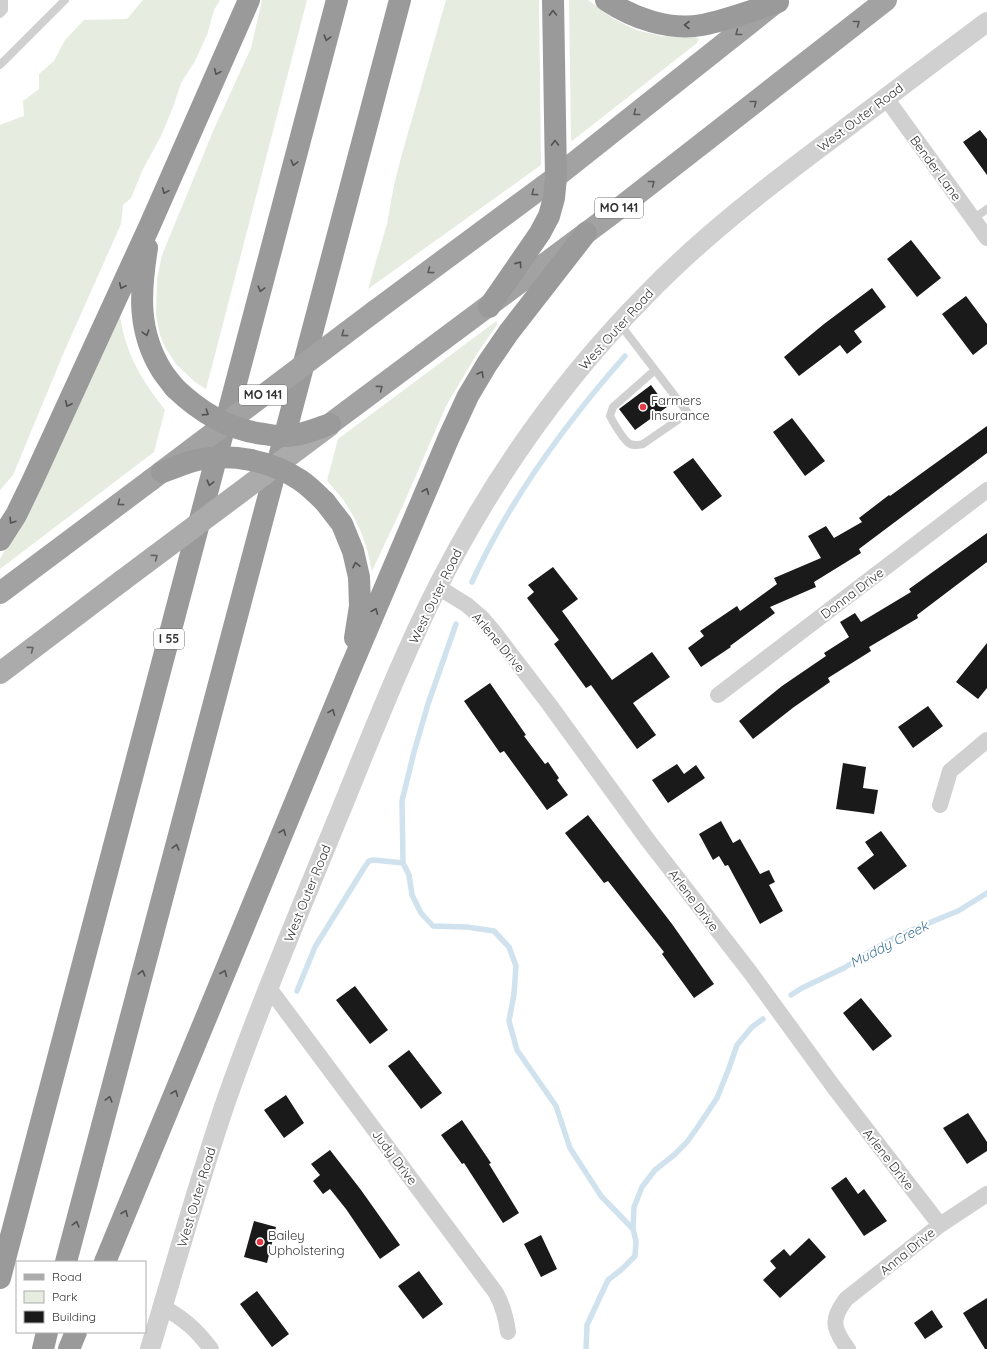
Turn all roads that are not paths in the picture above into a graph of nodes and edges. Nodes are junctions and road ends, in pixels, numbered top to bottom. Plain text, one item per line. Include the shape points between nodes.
1 (4, 0) edge
2 (65, 0) edge
3 (249, 0) edge
4 (337, 0) edge
5 (400, 0) edge
6 (553, 0) edge
7 (606, 0) edge
8 (886, 0) edge
9 (779, 1) edge
10 (0, 14) edge
11 (987, 22) edge
12 (0, 65) edge
13 (886, 98) junction
14 (556, 177) junction
15 (987, 209) edge
16 (973, 219) junction
17 (150, 225) junction
18 (586, 233) junction
19 (987, 237) edge
20 (489, 307) junction
21 (619, 323) junction
22 (655, 370) junction
23 (226, 424) junction
24 (330, 424) junction
25 (275, 467) junction
26 (157, 476) junction
27 (987, 490) edge
28 (0, 540) edge
29 (438, 586) junction
30 (0, 593) edge
31 (349, 672) junction
32 (0, 673) edge
33 (718, 695) dead end
34 (987, 740) edge
35 (940, 805) dead end
36 (269, 988) junction
37 (987, 1194) edge
38 (940, 1225) junction
39 (66, 1261) edge
40 (105, 1261) edge
41 (0, 1278) edge
42 (163, 1307) junction
43 (508, 1332) dead end
44 (47, 1333) edge
45 (76, 1333) edge
46 (43, 1349) edge
47 (69, 1349) edge
48 (150, 1349) edge
49 (211, 1349) edge
50 (848, 1349) edge

1 - 10 lane via 4,10
2 - 12 lane
3 -> 17 highway
4 -> 41 highway, I 55
39 -> 5 highway
14 -> 6 highway
9 -> 7 highway via 707,24 677,26 648,21
18 -> 8 highway, MO 141
9 -> 14 highway, MO 141
11 - 13 street, West Outer Road
13 - 16 street, Bender Lane
13 - 21 street, West Outer Road via 738,211 675,266
20 -> 14 highway via 540,234 549,216
14 -> 23 highway, MO 141, bridge
15 - 16 lane
16 - 19 street, Bender Lane
17 -> 23 highway, bridge via 141,301 144,328 151,350 162,372 175,388 191,403
17 -> 28 highway via 32,482
18 - 20 highway, MO 141
31 -> 18 highway via 468,396 509,332
24 -> 20 highway, MO 141
21 - 22 lane
21 - 29 street, West Outer Road via 568,383 522,445 481,509
22 - 22 lane via 688,413 643,444 636,446 629,443 610,416 613,407
23 - 24 highway, bridge via 275,436 294,435
23 - 26 highway, MO 141, bridge
24 - 25 main road, MO 141, bridge
25 - 26 highway, bridge via 256,461 217,457 196,460
31 -> 25 highway, bridge via 360,606 359,577 354,551 342,524 325,502 300,480
32 -> 25 main road, MO 141, bridge
26 -> 30 highway, MO 141
27 - 33 street, Donna Drive
29 - 36 street, West Outer Road via 371,736
29 - 38 street, Arlene Drive via 467,605 494,632 647,839
40 -> 31 highway
34 - 35 street via 950,771
36 - 42 street, West Outer Road via 213,1140
36 - 43 street, Judy Drive via 496,1293 503,1306
37 - 38 street, Anna Drive
38 - 50 street, Anna Drive via 846,1299 838,1310 835,1325 840,1339
42 - 48 street, West Outer Road
42 - 49 street via 194,1328
44 - 46 highway
45 - 47 highway

